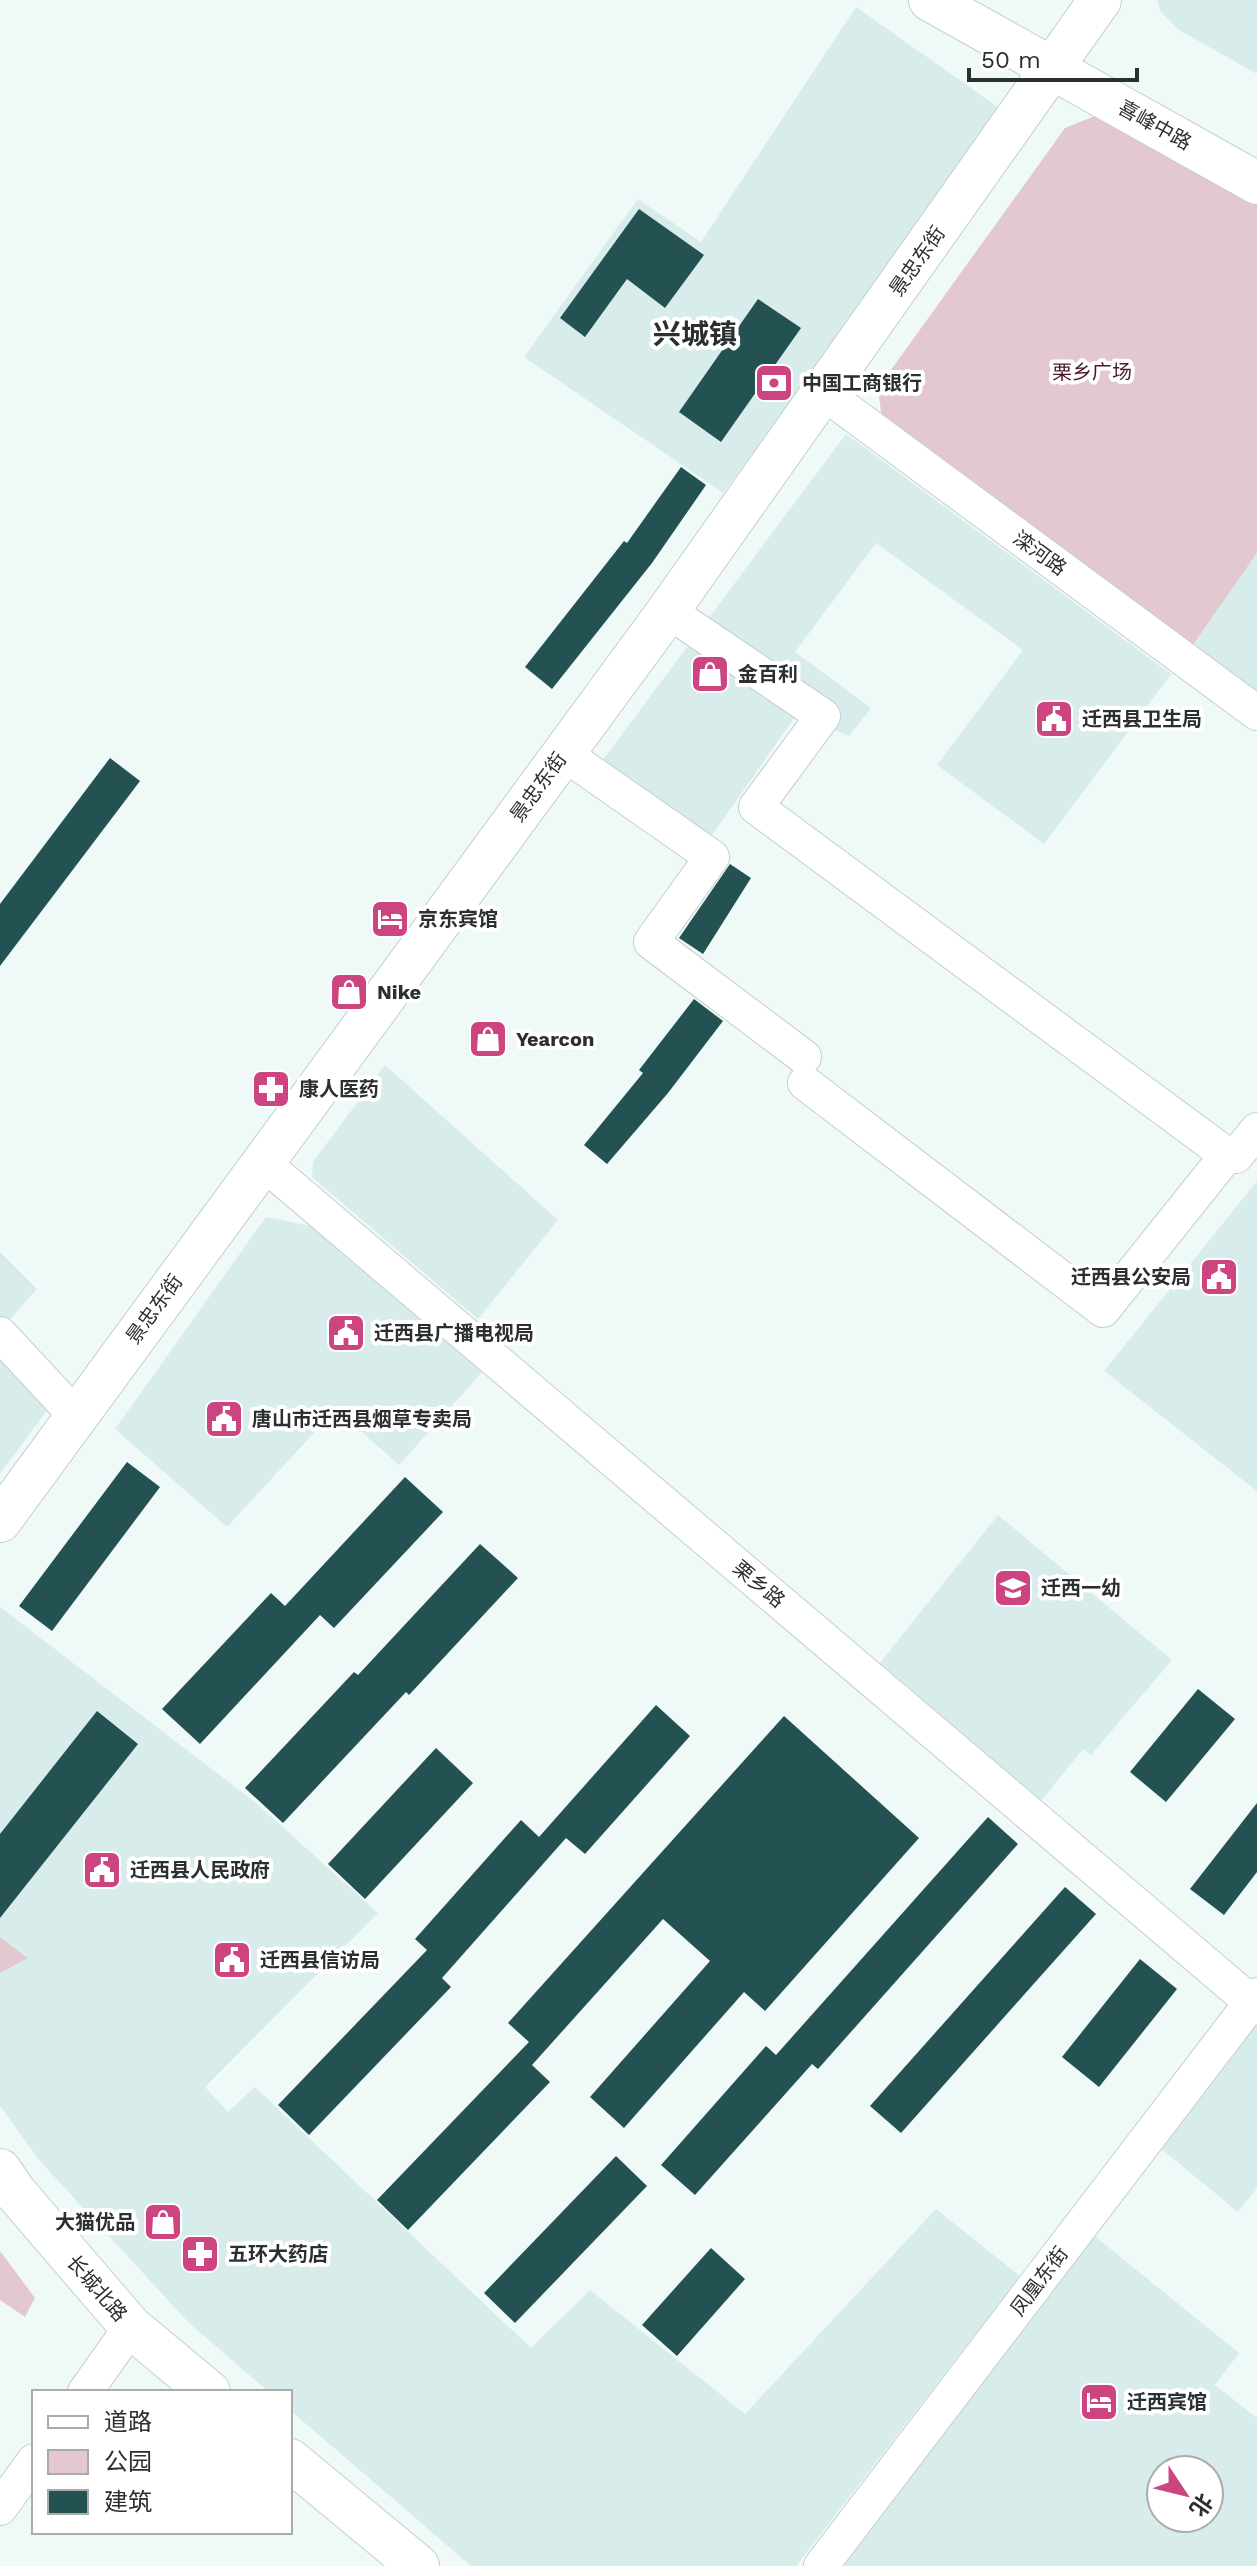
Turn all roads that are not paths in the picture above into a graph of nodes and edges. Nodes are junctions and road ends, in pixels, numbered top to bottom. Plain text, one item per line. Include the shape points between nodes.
1 (930, 0) edge
2 (985, 0) edge
3 (1100, 0) edge
4 (1060, 57) junction
5 (1257, 153) edge
6 (1257, 183) edge
7 (824, 393) junction
8 (668, 611) junction
9 (1257, 713) edge
10 (563, 753) junction
11 (1257, 1130) edge
12 (1227, 1155) junction
13 (261, 1161) junction
14 (0, 1334) edge
15 (76, 1416) junction
16 (0, 1521) edge
17 (1255, 2002) edge
18 (0, 2170) edge
19 (0, 2213) edge
20 (124, 2337) junction
21 (86, 2390) edge
22 (169, 2390) edge
23 (206, 2390) edge
24 (292, 2462) edge
25 (32, 2464) edge
26 (292, 2494) edge
27 (0, 2508) edge
28 (379, 2566) edge
29 (418, 2566) edge
30 (821, 2566) edge

1 - 4 main road
2 - 4 main road
3 - 4 main road, 景忠东街
4 - 5 main road, 喜峰中路
4 - 6 main road, 喜峰中路
4 - 7 main road, 景忠东街
7 - 8 main road, 景忠东街
7 - 9 street, 滦河路
8 - 10 main road, 景忠东街
8 - 12 street via 823,716 756,807
10 - 12 street via 712,857 651,942 1103,1310
10 - 13 main road, 景忠东街
11 - 12 street via 1236,1156
13 - 15 main road, 景忠东街
13 - 17 street, 栗乡路
14 - 15 street
15 - 16 main road, 景忠东街
17 - 30 street, 凤凰东街
18 - 20 main road, 长城北路
19 - 20 main road, 长城北路
20 - 21 street
20 - 22 main road, 长城北路
20 - 23 main road, 长城北路
24 - 29 main road
25 - 27 street
26 - 28 main road

